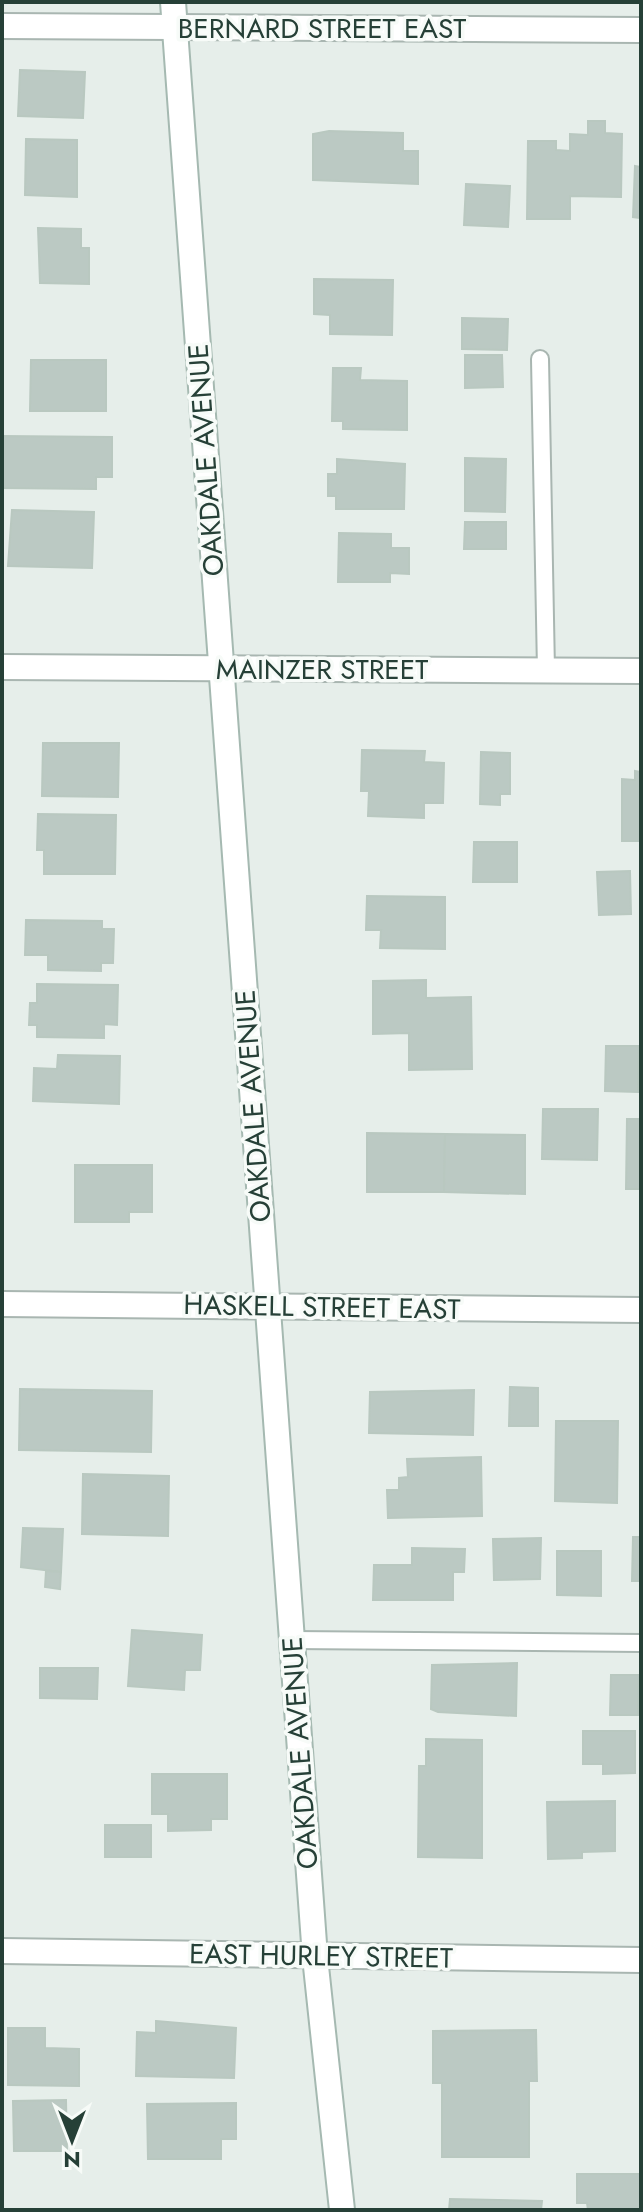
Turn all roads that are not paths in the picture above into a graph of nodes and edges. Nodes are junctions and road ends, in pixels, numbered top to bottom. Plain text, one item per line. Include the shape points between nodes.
1 (173, 2) edge
2 (2, 26) edge
3 (174, 27) junction
4 (641, 30) edge
5 (540, 359) dead end
6 (2, 667) edge
7 (221, 668) junction
8 (546, 670) junction
9 (641, 671) edge
10 (2, 1304) edge
11 (268, 1306) junction
12 (641, 1310) edge
13 (292, 1640) junction
14 (641, 1643) edge
15 (2, 1951) edge
16 (315, 1957) junction
17 (641, 1960) edge
18 (342, 2210) edge

1 - 3 street, OAKDALE AVENUE
2 - 3 street, BERNARD STREET EAST
3 - 4 street, BERNARD STREET EAST
3 - 7 street, OAKDALE AVENUE
5 - 8 lane
6 - 7 street, MAINZER STREET
7 - 8 street, MAINZER STREET
7 - 11 street, OAKDALE AVENUE
8 - 9 street, MAINZER STREET
10 - 11 street, HASKELL STREET EAST
11 - 12 street, HASKELL STREET EAST
11 - 13 street, OAKDALE AVENUE
13 - 14 lane
13 - 16 street, OAKDALE AVENUE
15 - 16 street, EAST HURLEY STREET
16 - 17 street, EAST HURLEY STREET
16 - 18 street, OAKDALE AVENUE

